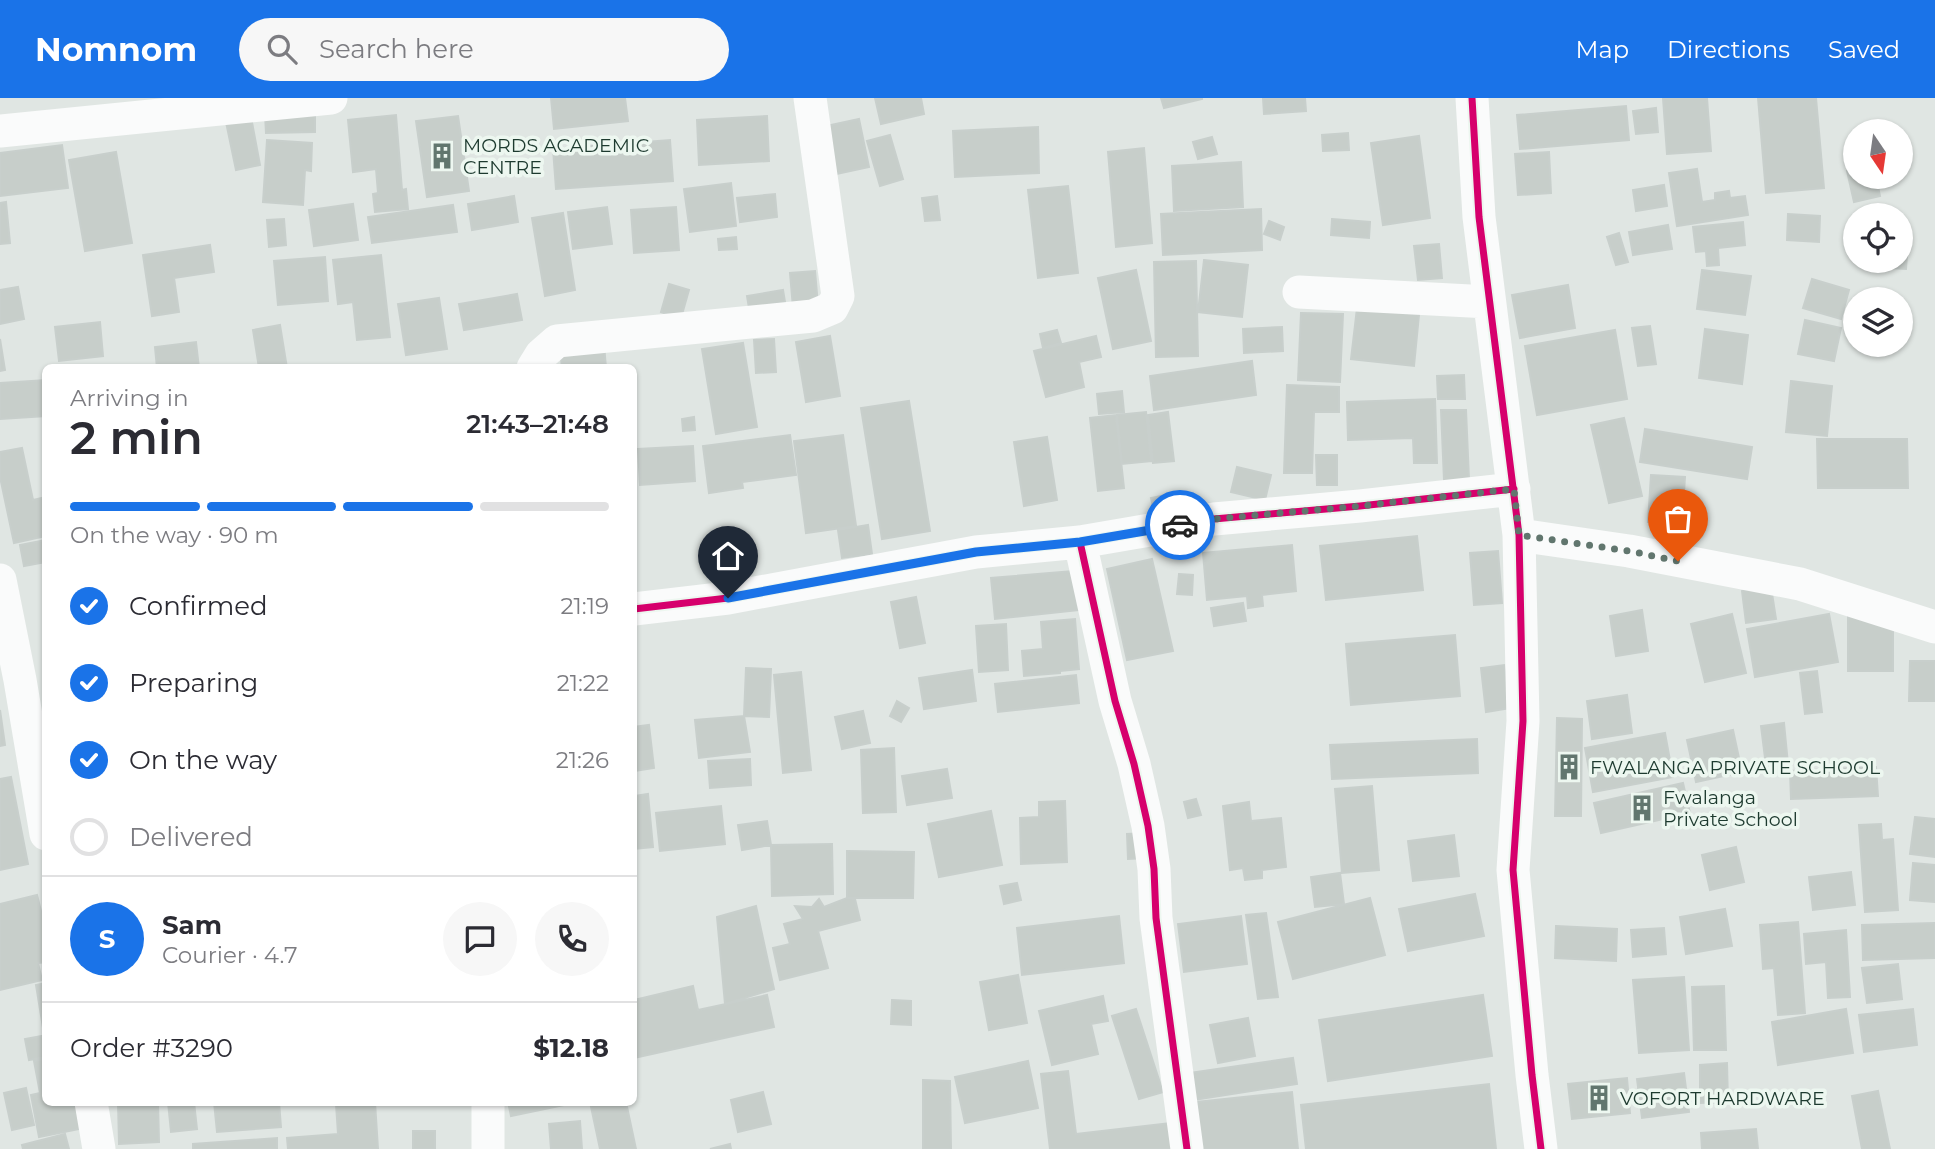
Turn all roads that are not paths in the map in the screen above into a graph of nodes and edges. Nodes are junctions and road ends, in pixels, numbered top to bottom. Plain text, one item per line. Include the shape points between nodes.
1 (331, 98) edge
2 (810, 98) edge
3 (1472, 98) edge
4 (0, 131) edge
5 (1299, 292) dead end
6 (1489, 302) junction
7 (535, 364) edge
8 (1514, 489) junction
9 (1519, 535) junction
10 (1080, 542) junction
11 (0, 580) edge
12 (637, 609) edge
13 (1935, 626) edge
14 (33, 679) edge
15 (42, 786) edge
16 (93, 1106) edge
17 (488, 1106) edge
18 (99, 1149) edge
19 (488, 1149) edge
20 (1187, 1149) edge
21 (1541, 1149) edge

1 - 4 street
2 - 7 street via 838,296 832,308 813,316 557,341
3 - 6 street
5 - 6 street
6 - 8 street
8 - 9 street
8 - 10 street via 1214,519
9 - 13 street via 1800,584
9 - 21 street via 1523,721 1513,870
10 - 12 street via 976,552 728,598
10 - 20 street via 1148,826 1157,930
11 - 14 street
14 - 15 street
16 - 18 street
17 - 19 street

